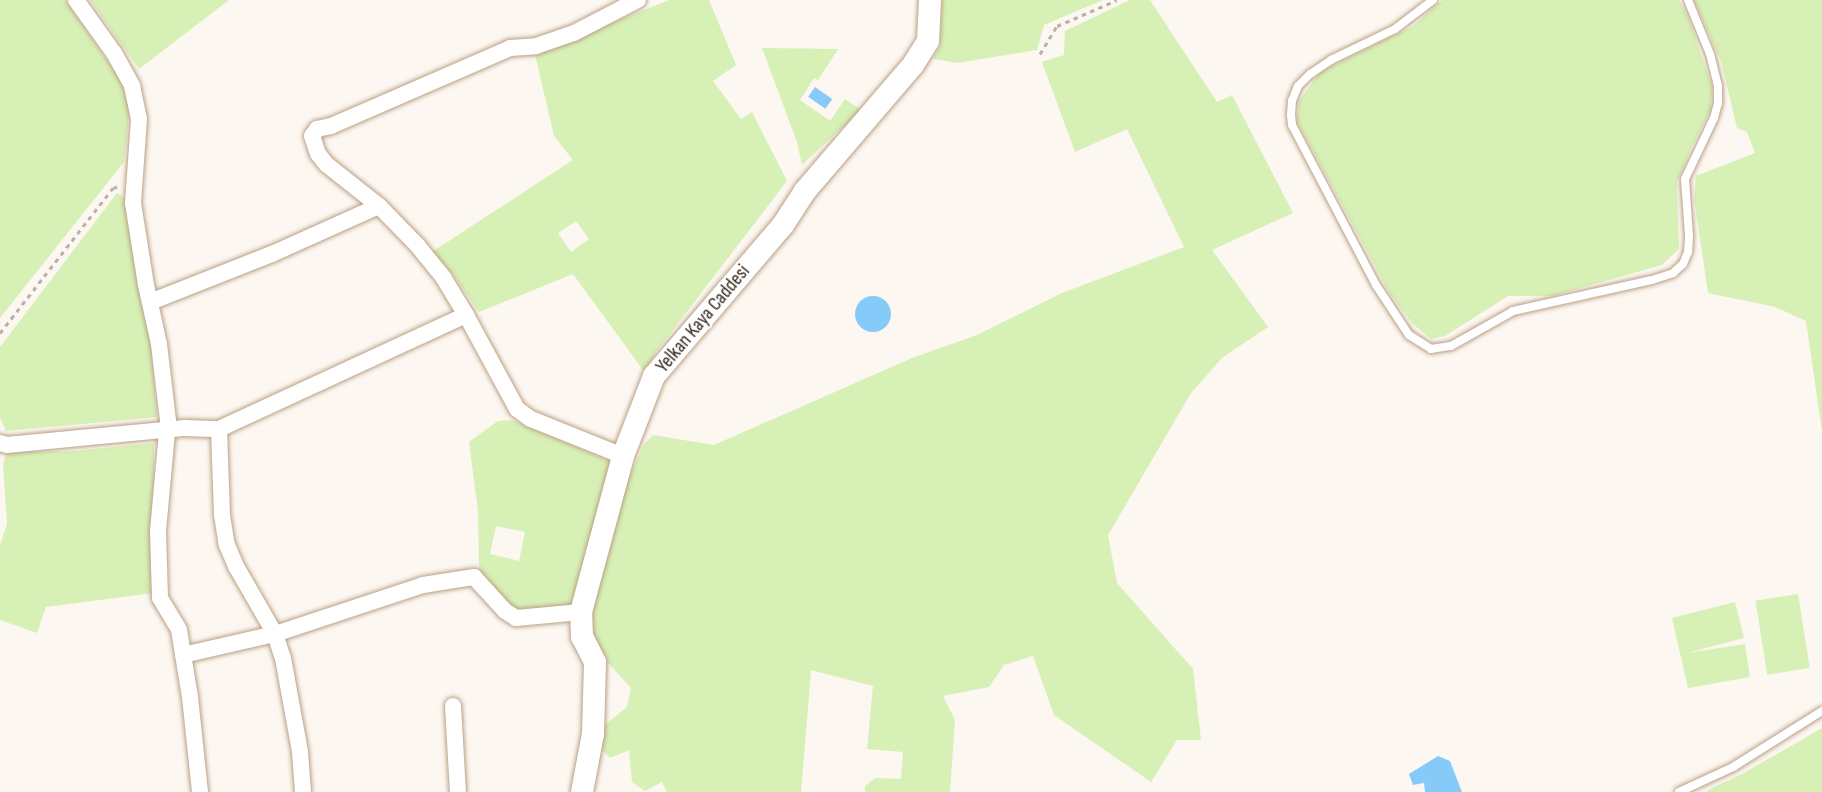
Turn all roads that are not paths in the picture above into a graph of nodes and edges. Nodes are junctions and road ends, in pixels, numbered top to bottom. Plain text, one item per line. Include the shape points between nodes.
1 (76, 0) edge
2 (638, 0) edge
3 (930, 0) edge
4 (1433, 0) edge
5 (1688, 0) edge
6 (379, 206) junction
7 (150, 302) junction
8 (466, 315) junction
9 (219, 429) junction
10 (166, 430) junction
11 (0, 443) edge
12 (623, 456) junction
13 (581, 612) junction
14 (275, 634) junction
15 (183, 655) junction
16 (453, 706) dead end
17 (1822, 711) edge
18 (200, 792) edge
19 (303, 792) edge
20 (458, 792) edge
21 (582, 792) edge
22 (1679, 792) edge

1 - 7 street via 132,86 139,119 133,203
2 - 6 street via 574,33 536,46 510,48 317,129 312,136 318,154
3 - 12 street, Yelkan Kaya Caddesi via 928,41 913,65 654,376
4 - 5 lane via 1395,29 1310,74 1295,93 1291,115 1292,125 1376,285 1408,335 1431,349 1450,346 1513,310 1652,280 1673,273 1683,264 1689,236 1685,178 1718,103 1710,54
6 - 7 street
6 - 8 street via 443,277
7 - 10 street via 159,344
8 - 9 street
8 - 12 street via 517,409 531,419
9 - 10 street
9 - 14 street via 227,545
10 - 11 street
10 - 15 street via 158,531 160,598 179,630
12 - 13 street, Yelkan Kaya Caddesi
13 - 14 street via 516,618 474,577 423,585
13 - 21 street, Yelkan Kaya Caddesi via 582,637 595,662 593,734
14 - 15 street
14 - 19 street via 289,685
15 - 18 street
16 - 20 street
17 - 22 lane via 1733,767

